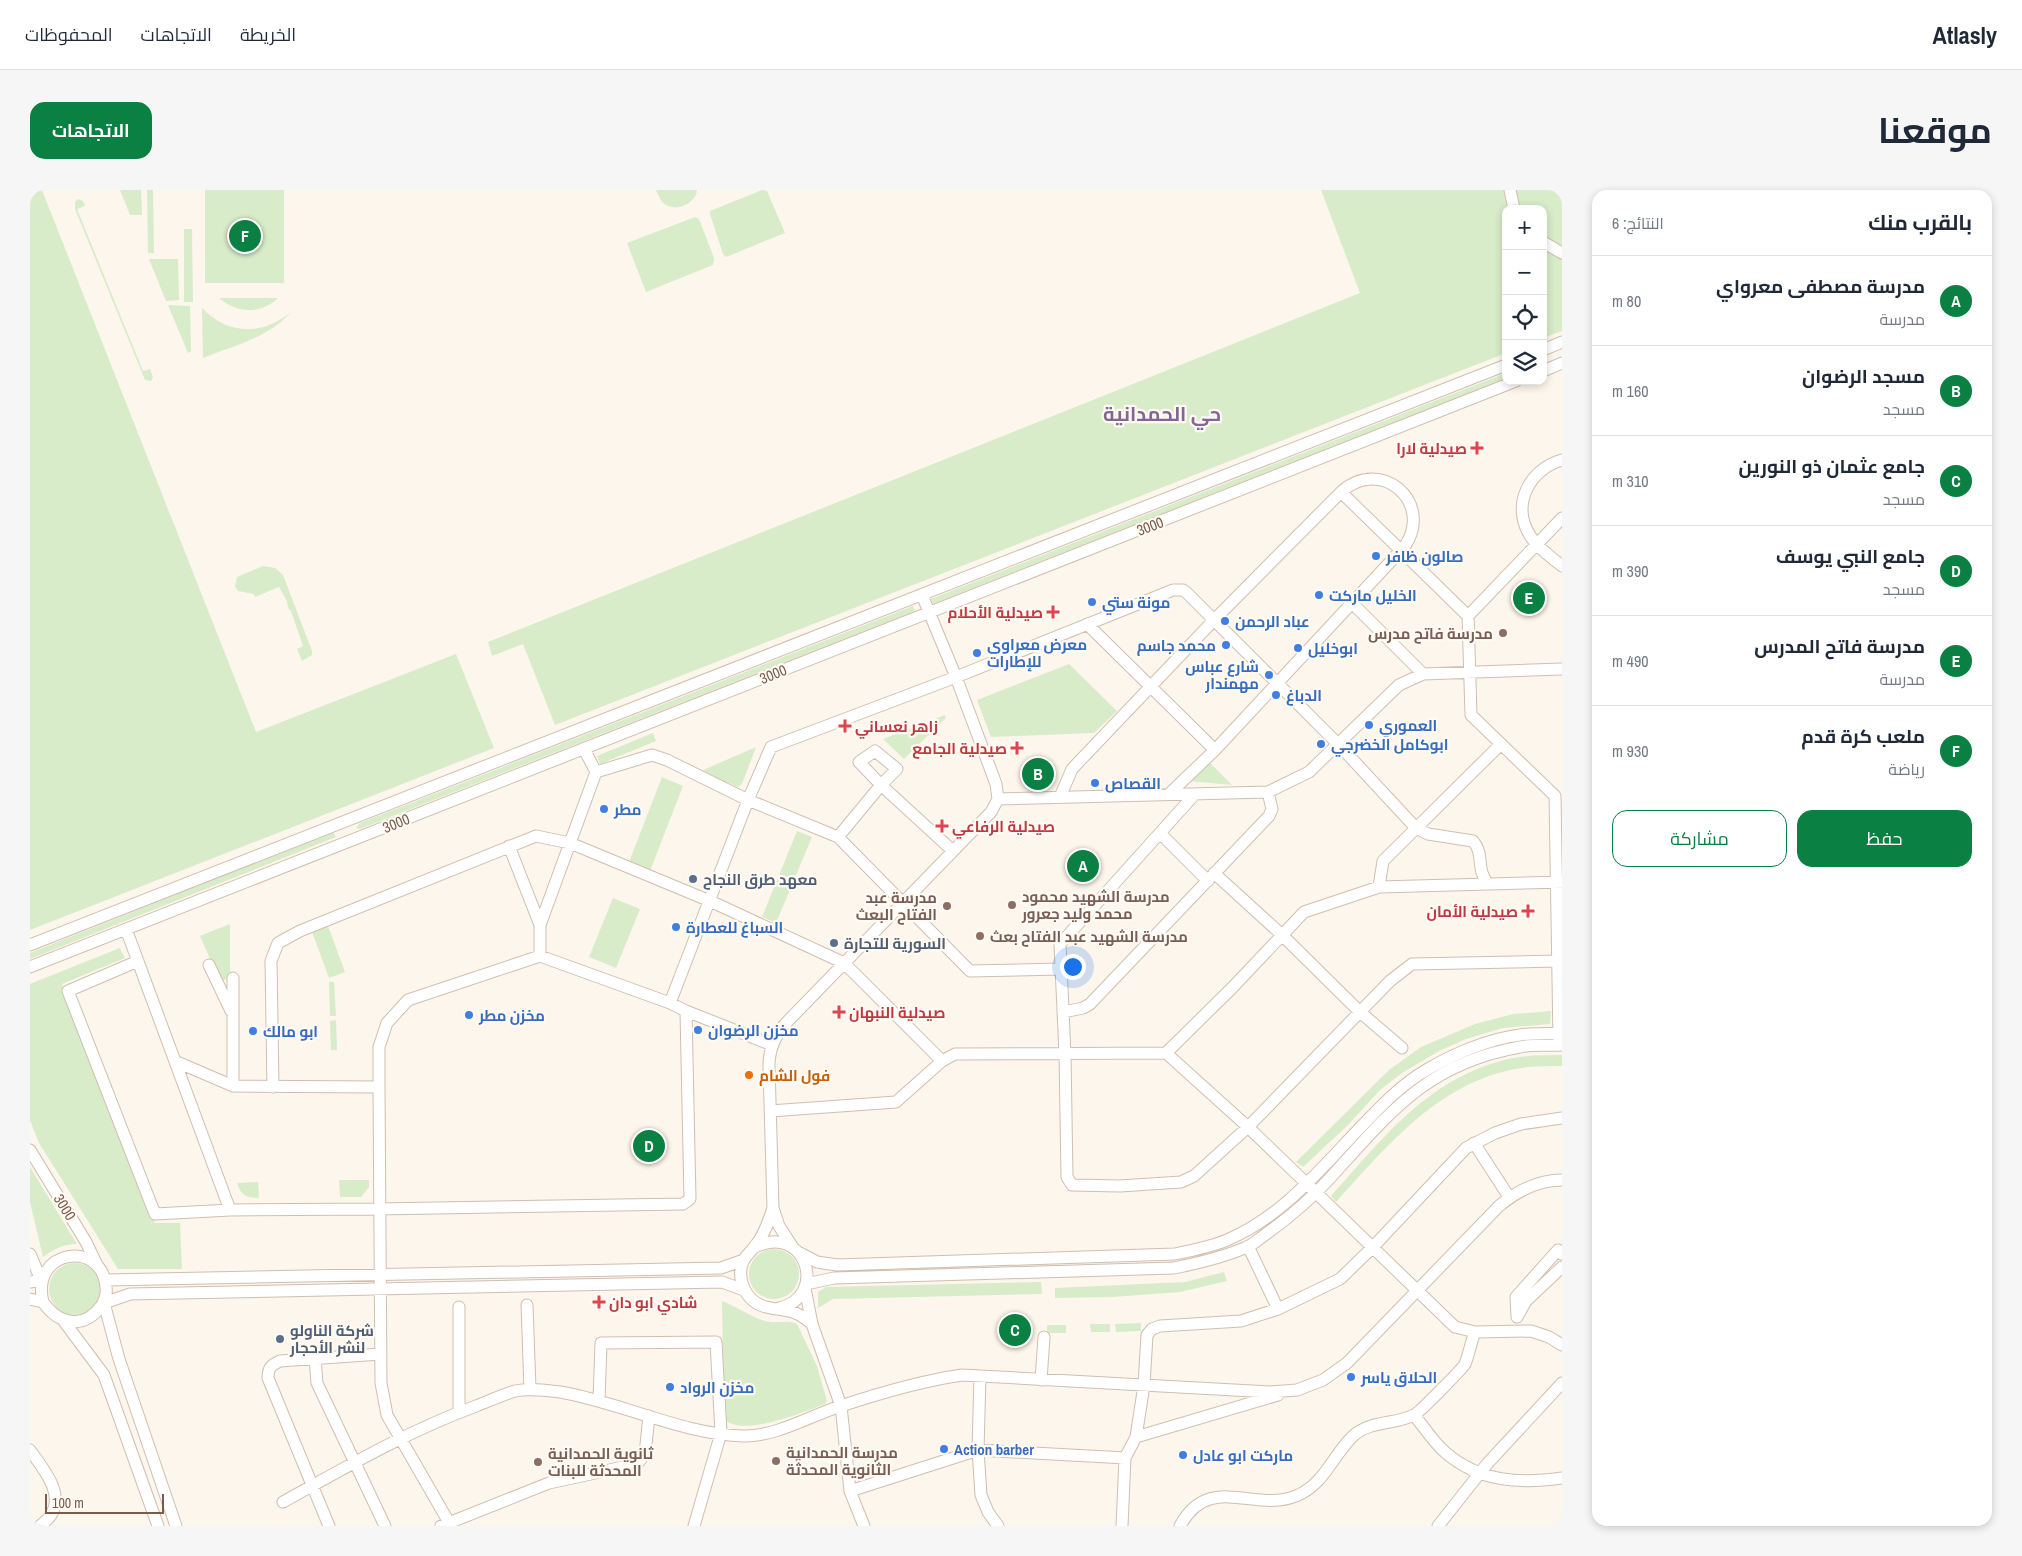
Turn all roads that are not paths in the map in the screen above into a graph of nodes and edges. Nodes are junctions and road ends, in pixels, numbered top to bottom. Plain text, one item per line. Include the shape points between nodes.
1 (1510, 190) edge
2 (1513, 205) edge
3 (1547, 244) edge
4 (1562, 253) edge
5 (1562, 342) edge
6 (1547, 348) edge
7 (1562, 363) edge
8 (1502, 367) edge
9 (1547, 369) edge
10 (1506, 385) edge
11 (1562, 460) edge
12 (1341, 492) junction
13 (1562, 518) edge
14 (1537, 544) junction
15 (1401, 551) junction
16 (1562, 566) edge
17 (922, 595) junction
18 (1352, 603) junction
19 (929, 612) junction
20 (1468, 616) junction
21 (1214, 620) junction
22 (1087, 624) junction
23 (1562, 669) edge
24 (1469, 672) junction
25 (1423, 674) junction
26 (956, 677) junction
27 (1277, 683) junction
28 (1151, 686) junction
29 (1338, 744) junction
30 (1501, 744) junction
31 (584, 749) junction
32 (1216, 750) junction
33 (596, 772) junction
34 (1268, 792) junction
35 (1169, 794) junction
36 (1196, 794) junction
37 (1060, 797) junction
38 (998, 798) junction
39 (748, 800) junction
40 (341, 823) junction
41 (1416, 828) junction
42 (1160, 833) junction
43 (838, 837) junction
44 (348, 841) junction
45 (570, 843) junction
46 (509, 846) junction
47 (953, 851) junction
48 (1211, 877) junction
49 (1560, 882) edge
50 (1488, 884) junction
51 (1379, 886) junction
52 (710, 901) junction
53 (904, 902) junction
54 (540, 925) junction
55 (126, 929) junction
56 (1282, 935) junction
57 (30, 945) edge
58 (540, 956) junction
59 (138, 960) junction
60 (1559, 961) junction
61 (844, 963) junction
62 (209, 965) dead end
63 (30, 967) edge
64 (1061, 970) junction
65 (232, 978) dead end
66 (670, 1003) junction
67 (686, 1011) junction
68 (1063, 1012) junction
69 (1360, 1012) junction
70 (233, 1015) junction
71 (1561, 1033) edge
72 (772, 1045) junction
73 (1561, 1045) edge
74 (1402, 1048) dead end
75 (1166, 1053) junction
76 (1065, 1054) junction
77 (942, 1061) junction
78 (177, 1062) junction
79 (233, 1086) junction
80 (273, 1087) junction
81 (379, 1087) junction
82 (770, 1110) junction
83 (1562, 1118) edge
84 (1248, 1127) junction
85 (1474, 1144) junction
86 (30, 1150) edge
87 (1562, 1180) edge
88 (1307, 1184) junction
89 (1316, 1194) junction
90 (1509, 1198) junction
91 (773, 1208) junction
92 (230, 1210) junction
93 (378, 1210) junction
94 (1248, 1246) junction
95 (755, 1247) junction
96 (1373, 1248) junction
97 (796, 1250) junction
98 (30, 1254) edge
99 (1562, 1254) edge
100 (1100, 1256) junction
101 (744, 1260) junction
102 (97, 1265) junction
103 (1562, 1266) edge
104 (1101, 1270) junction
105 (381, 1275) junction
106 (106, 1280) junction
107 (36, 1281) edge
108 (805, 1286) junction
109 (381, 1289) junction
110 (744, 1290) junction
111 (1417, 1290) junction
112 (30, 1300) edge
113 (42, 1302) junction
114 (104, 1303) junction
115 (527, 1305) dead end
116 (459, 1307) dead end
117 (777, 1308) junction
118 (1278, 1309) junction
119 (1517, 1316) junction
120 (63, 1320) junction
121 (812, 1324) junction
122 (1517, 1330) junction
123 (1475, 1332) junction
124 (1044, 1337) dead end
125 (1562, 1345) edge
126 (381, 1354) junction
127 (315, 1358) junction
128 (980, 1376) junction
129 (1041, 1380) junction
130 (1562, 1382) edge
131 (1144, 1385) junction
132 (530, 1389) junction
133 (1298, 1390) junction
134 (599, 1401) junction
135 (841, 1406) junction
136 (459, 1412) junction
137 (1414, 1415) junction
138 (649, 1416) junction
139 (721, 1433) junction
140 (1136, 1436) junction
141 (399, 1438) junction
142 (30, 1450) edge
143 (978, 1450) junction
144 (1125, 1458) junction
145 (353, 1463) junction
146 (1479, 1474) junction
147 (1562, 1478) edge
148 (312, 1486) junction
149 (850, 1491) junction
150 (283, 1502) dead end
151 (1449, 1521) edge
152 (447, 1525) edge
153 (40, 1526) edge
154 (158, 1526) edge
155 (176, 1526) edge
156 (329, 1526) edge
157 (385, 1526) edge
158 (694, 1526) edge
159 (864, 1526) edge
160 (998, 1526) edge
161 (1122, 1526) edge
162 (1180, 1526) edge
163 (1438, 1526) edge

1 - 2 street
3 - 4 street
5 - 6 street
7 - 9 street
8 - 17 street, 3000
10 - 19 street, 3000
11 - 14 street via 1536,474 1524,494 1523,517
12 - 15 street
12 - 15 street via 1352,484 1372,479 1385,481 1402,491 1410,502 1414,522 1409,541
12 - 21 street
13 - 14 street
14 - 16 street
14 - 20 street
15 - 18 street
15 - 20 street
17 - 19 street
17 - 40 street, 3000
18 - 25 street
18 - 27 street
19 - 26 street
19 - 31 street, 3000
20 - 24 street
21 - 22 street via 1183,590 1173,590
21 - 27 street
21 - 28 street
22 - 26 street
22 - 28 street
23 - 24 street
24 - 25 street
24 - 30 street via 1470,715
25 - 29 street via 1399,685
26 - 38 street via 996,784
26 - 39 street via 771,746
27 - 29 street
27 - 32 street
28 - 32 street
28 - 37 street via 1072,769
29 - 34 street via 1309,772
29 - 41 street
30 - 41 street
30 - 49 street via 1555,796
31 - 33 street
31 - 44 street, 3000
32 - 35 street
33 - 39 street via 652,755
33 - 45 street
34 - 36 street
34 - 48 street via 1272,809 1269,816
35 - 36 street
35 - 37 street
36 - 42 street
37 - 38 street
38 - 47 street via 991,812
39 - 43 street
39 - 52 street
40 - 44 street
40 - 57 street, 3000
41 - 50 street via 1428,834 1474,841 1479,848 1481,875
41 - 51 street via 1383,861
42 - 48 street
42 - 64 street via 1060,944
43 - 47 street via 881,785
43 - 53 street
44 - 55 street, 3000
45 - 46 street via 536,836
45 - 52 street
45 - 54 street
46 - 54 street
46 - 80 street via 300,931 278,943 271,961
47 - 53 street
48 - 56 street
48 - 68 street via 1090,1004
49 - 50 street
49 - 60 street
50 - 51 street
51 - 56 street via 1304,912
52 - 61 street
52 - 66 street
53 - 61 street
53 - 64 street via 970,971
54 - 58 street
55 - 59 street
55 - 63 street, 3000
56 - 69 street
56 - 75 street
58 - 66 street
58 - 81 street via 408,1000 387,1023 379,1046
59 - 78 street
59 - 92 street via 68,991 155,1214
60 - 69 street via 1412,964
60 - 71 street
61 - 72 street via 782,1027
61 - 77 street
62 - 70 street
64 - 68 street
65 - 70 street
66 - 67 street
67 - 72 street
67 - 93 street via 690,1199 683,1204
68 - 76 street
69 - 74 street
69 - 84 street
70 - 79 street
71 - 73 street
71 - 88 street via 1520,1035 1488,1043 1428,1069 1382,1105
72 - 82 street via 769,1059
73 - 89 street via 1522,1046 1492,1053 1462,1063 1434,1078 1388,1114
75 - 76 street
75 - 84 street
76 - 77 street via 955,1054
76 - 84 street via 1067,1177 1072,1185 1182,1182 1194,1176
77 - 82 street via 896,1102
78 - 79 street
78 - 92 street
79 - 80 street
80 - 81 street
81 - 93 street
82 - 91 street
83 - 85 street via 1521,1124 1494,1132
84 - 88 street
85 - 90 street
85 - 96 street via 1466,1148
86 - 102 street, 3000
87 - 90 street via 1526,1188
88 - 89 street
88 - 100 street via 1287,1202 1227,1240 1176,1254
89 - 94 street
89 - 96 street
90 - 111 street
91 - 95 street
91 - 97 street via 781,1231
92 - 93 street
93 - 105 street
94 - 104 street via 1207,1261 1174,1268
94 - 118 street
95 - 97 street via 774,1241
95 - 101 street
96 - 111 street
96 - 118 street via 1340,1279
97 - 100 street via 817,1262 837,1265
97 - 108 street via 807,1268
98 - 107 street
99 - 119 street via 1558,1250 1516,1297
100 - 104 street
101 - 105 street via 721,1268
101 - 110 street via 741,1270
102 - 106 street
102 - 107 street via 85,1257 72,1255 58,1259
103 - 119 street via 1526,1301
104 - 108 street via 834,1278
105 - 106 street
105 - 109 street
106 - 114 street
107 - 113 street
108 - 117 street via 794,1302
108 - 121 street
109 - 110 street via 722,1282
109 - 114 street via 130,1294
109 - 126 street
110 - 117 street via 758,1304
111 - 123 street via 1455,1327
111 - 133 street via 1347,1363 1323,1380
112 - 113 street
113 - 120 street
114 - 120 street via 94,1315 79,1322
114 - 155 street via 119,1359
115 - 132 street
116 - 136 street
117 - 121 street via 792,1311
118 - 131 street via 1241,1321 1152,1329 1147,1335
119 - 122 street
120 - 154 street via 104,1375
121 - 135 street
122 - 123 street
122 - 125 street via 1531,1331
123 - 137 street via 1464,1366
124 - 129 street
126 - 127 street
126 - 141 street via 381,1384 387,1415
127 - 145 street via 317,1383
127 - 148 street via 280,1360 268,1370 268,1378
128 - 129 street
128 - 135 street via 932,1380
128 - 143 street
129 - 131 street
130 - 146 street
131 - 133 street via 1270,1392
131 - 140 street
132 - 134 street
132 - 136 street
133 - 140 street
134 - 138 street
134 - 139 street via 601,1343 716,1342
135 - 139 street via 769,1433 744,1436
135 - 149 street
136 - 141 street
137 - 146 street via 1444,1452
137 - 162 street via 1378,1423 1360,1431 1325,1473 1308,1490 1296,1496 1275,1500 1218,1497 1194,1506
138 - 139 street
138 - 152 street via 645,1454 638,1464 549,1483
139 - 158 street
140 - 144 street
141 - 145 street
141 - 152 street
142 - 153 street via 54,1487 56,1500 51,1514
143 - 144 street
143 - 149 street
143 - 160 street via 981,1495
144 - 161 street
145 - 148 street
145 - 157 street
146 - 147 street via 1522,1482
146 - 151 street
148 - 150 street
148 - 156 street
149 - 159 street
151 - 163 street

